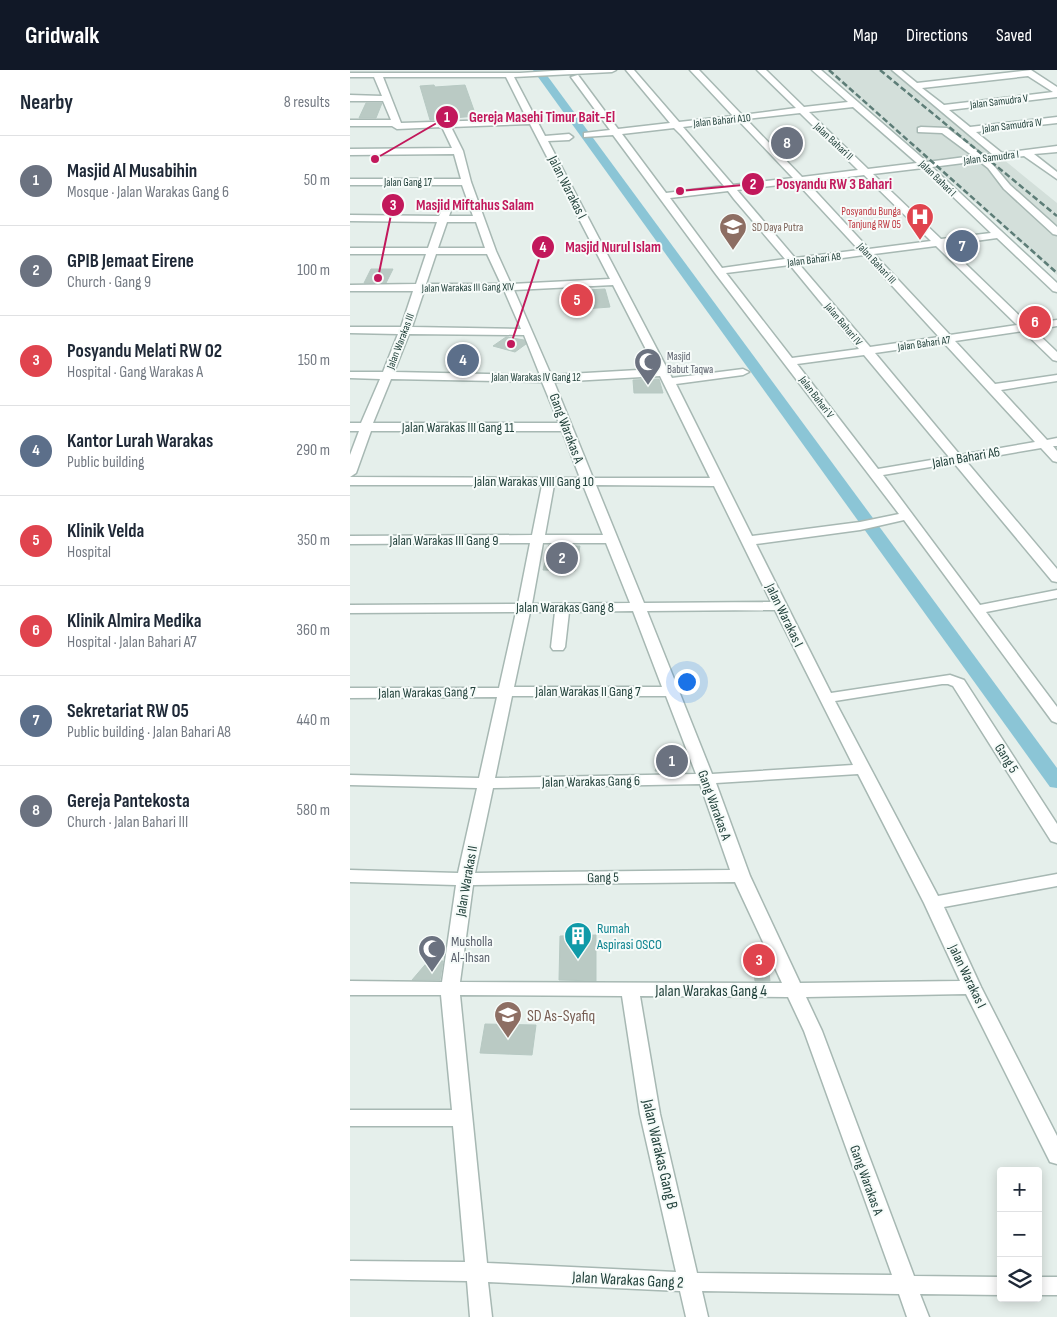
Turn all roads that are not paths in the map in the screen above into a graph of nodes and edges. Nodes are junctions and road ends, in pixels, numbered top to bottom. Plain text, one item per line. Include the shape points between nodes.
1 (612, 70) edge
2 (630, 70) edge
3 (694, 70) edge
4 (761, 70) edge
5 (816, 70) edge
6 (896, 70) edge
7 (1027, 72) edge
8 (402, 73) edge
9 (431, 73) edge
10 (469, 73) edge
11 (570, 73) edge
12 (375, 74) edge
13 (514, 74) edge
14 (350, 75) edge
15 (915, 86) junction
16 (1057, 93) edge
17 (350, 98) edge
18 (388, 99) junction
19 (857, 104) junction
20 (941, 108) junction
21 (802, 111) junction
22 (740, 118) junction
23 (1057, 120) edge
24 (533, 121) junction
25 (397, 123) junction
26 (350, 124) edge
27 (677, 124) junction
28 (446, 126) junction
29 (921, 130) dead end
30 (967, 130) junction
31 (617, 131) junction
32 (587, 135) dead end
33 (568, 137) dead end
34 (544, 139) junction
35 (1057, 149) edge
36 (458, 151) junction
37 (350, 152) edge
38 (1026, 153) junction
39 (1000, 156) junction
40 (981, 159) junction
41 (925, 165) junction
42 (866, 172) junction
43 (1057, 176) edge
44 (799, 179) junction
45 (350, 182) edge
46 (466, 182) junction
47 (732, 188) junction
48 (664, 196) junction
49 (445, 213) junction
50 (350, 218) edge
51 (481, 219) junction
52 (1057, 232) edge
53 (997, 235) junction
54 (938, 243) junction
55 (350, 251) edge
56 (432, 251) junction
57 (491, 251) junction
58 (867, 252) junction
59 (792, 262) junction
60 (719, 271) junction
61 (615, 282) junction
62 (508, 287) junction
63 (350, 288) edge
64 (418, 288) junction
65 (1057, 289) edge
66 (1057, 323) edge
67 (1025, 328) junction
68 (350, 330) edge
69 (405, 331) junction
70 (528, 332) junction
71 (948, 339) junction
72 (867, 351) junction
73 (1057, 358) edge
74 (790, 362) junction
75 (743, 372) dead end
76 (350, 375) edge
77 (386, 375) junction
78 (666, 377) junction
79 (547, 378) junction
80 (1057, 378) edge
81 (993, 388) junction
82 (350, 427) edge
83 (366, 427) junction
84 (567, 427) junction
85 (1051, 443) edge
86 (1057, 458) edge
87 (957, 459) junction
88 (350, 473) edge
89 (875, 473) junction
90 (350, 481) edge
91 (548, 481) junction
92 (587, 481) junction
93 (718, 482) junction
94 (906, 516) junction
95 (610, 539) junction
96 (350, 540) edge
97 (537, 540) junction
98 (748, 541) junction
99 (1057, 578) edge
100 (1057, 594) edge
101 (780, 606) junction
102 (524, 607) junction
103 (563, 607) junction
104 (639, 608) junction
105 (350, 609) edge
106 (977, 610) junction
107 (558, 647) dead end
108 (505, 691) junction
109 (672, 691) junction
110 (350, 693) edge
111 (828, 702) junction
112 (1057, 718) edge
113 (863, 769) junction
114 (706, 779) junction
115 (350, 780) edge
116 (486, 783) junction
117 (1057, 837) edge
118 (350, 876) edge
119 (741, 876) junction
120 (465, 879) junction
121 (1057, 880) edge
122 (933, 903) junction
123 (972, 987) junction
124 (350, 988) edge
125 (450, 989) junction
126 (630, 990) junction
127 (794, 990) junction
128 (350, 1118) edge
129 (462, 1118) junction
130 (1057, 1156) edge
131 (350, 1270) edge
132 (476, 1272) junction
133 (691, 1282) junction
134 (906, 1286) junction
135 (997, 1286) edge
136 (1042, 1286) edge
137 (1057, 1286) edge
138 (481, 1317) edge
139 (697, 1317) edge
140 (918, 1317) edge

1 - 11 street
2 - 27 street, Jalan Bahari IV
3 - 22 street, Jalan Bahari III
4 - 21 street, Jalan Bahari II
5 - 19 street, Jalan Bahari I
6 - 15 street
7 - 15 street
7 - 16 street
8 - 9 street
8 - 12 street
9 - 10 street
10 - 13 street
11 - 13 street
11 - 31 street, Jalan Bahari V
12 - 14 street
12 - 18 street
13 - 24 street, Jalan Warakas I
15 - 20 street
16 - 20 street, Jalan Samudra V
17 - 18 street
18 - 25 street
19 - 21 street, Jalan Bahari A10
19 - 41 street, Jalan Bahari I
20 - 30 street
21 - 22 street, Jalan Bahari A10
21 - 42 street, Jalan Bahari II
22 - 27 street, Jalan Bahari A10
22 - 44 street, Jalan Bahari III
23 - 30 street, Jalan Samudra IV
24 - 28 street
24 - 34 street, Jalan Warakas I
25 - 26 street
25 - 28 street via 397,126 404,127
27 - 31 street, Jalan Bahari A10
27 - 47 street, Jalan Bahari IV
28 - 36 street, Gang Warakas A
29 - 40 street via 944,130
30 - 39 street
31 - 32 street, Jalan Bahari A10
31 - 48 street, Jalan Bahari V
33 - 34 street
34 - 61 street, Jalan Warakas I
35 - 38 street, Jalan Samudra I
36 - 37 street
36 - 46 street, Gang Warakas A
38 - 39 street, Jalan Samudra I
38 - 43 street
39 - 40 street, Jalan Samudra I
40 - 41 street, Jalan Samudra I
40 - 52 street
41 - 42 street, Jalan Samudra I
41 - 53 street, Jalan Bahari I
42 - 44 street, Jalan Samudra I
42 - 54 street, Jalan Bahari II
44 - 47 street, Jalan Samudra I
44 - 58 street, Jalan Bahari III
45 - 46 street, Jalan Gang 17
46 - 51 street, Gang Warakas A
47 - 48 street, Jalan Samudra I
47 - 59 street, Jalan Bahari IV
48 - 60 street, Jalan Bahari V
49 - 50 street
49 - 51 street
49 - 56 street, Jalan Warakas III
51 - 57 street, Gang Warakas A
53 - 54 street, Jalan Bahari A8
53 - 65 street, Jalan Bahari I
54 - 58 street, Jalan Bahari A8
54 - 67 street, Jalan Bahari II
55 - 56 street
56 - 57 street
56 - 64 street, Jalan Warakas III
57 - 62 street, Gang Warakas A
58 - 59 street, Jalan Bahari A8
58 - 71 street, Jalan Bahari III
59 - 60 street, Jalan Bahari A8
59 - 72 street, Jalan Bahari IV
60 - 74 street, Jalan Bahari V
61 - 62 street, Jalan Warakas III Gang XIV
61 - 78 street, Jalan Warakas I
62 - 64 street, Jalan Warakas III Gang XIV
62 - 70 street, Gang Warakas A
63 - 64 street, Jalan Warakas III Gang XIV
64 - 69 street, Jalan Warakas III
66 - 67 street, Jalan Bahari A7
67 - 71 street, Jalan Bahari A7
67 - 73 street, Jalan Bahari II
68 - 69 street
69 - 70 street
69 - 77 street, Jalan Warakas III
70 - 79 street, Gang Warakas A
71 - 72 street, Jalan Bahari A7
71 - 81 street, Jalan Bahari III
72 - 74 street, Jalan Bahari A7
72 - 87 street, Jalan Bahari IV
74 - 89 street, Jalan Bahari V
75 - 78 street, Jalan Warakas IV Gang 12
76 - 77 street, Jalan Warakas IV Gang 12
77 - 79 street, Jalan Warakas IV Gang 12
77 - 83 street, Jalan Warakas III
78 - 79 street, Jalan Warakas IV Gang 12
78 - 93 street, Jalan Warakas I
79 - 84 street, Gang Warakas A
80 - 81 street
81 - 85 street, Jalan Bahari III
82 - 83 street, Jalan Warakas III Gang 11
83 - 84 street, Jalan Warakas III Gang 11
83 - 88 street, Jalan Warakas III
84 - 92 street, Gang Warakas A
85 - 86 street, Jalan Bahari III
85 - 87 street, Jalan Bahari A6
87 - 89 street, Jalan Bahari A6
87 - 99 street, Jalan Bahari IV
89 - 94 street, Jalan Bahari V
90 - 91 street, Jalan Warakas VIII Gang 10
91 - 92 street, Jalan Warakas VIII Gang 10
91 - 97 street, Jalan Warakas II
92 - 93 street, Jalan Warakas VIII Gang 10
92 - 95 street, Gang Warakas A
93 - 98 street, Jalan Warakas I
94 - 98 street via 860,526
94 - 106 street, Jalan Bahari V
95 - 97 street, Jalan Warakas III Gang 9
95 - 104 street, Gang Warakas A
96 - 97 street, Jalan Warakas III Gang 9
97 - 102 street, Jalan Warakas II
98 - 101 street, Jalan Warakas I
100 - 106 street
101 - 104 street, Jalan Warakas Gang 8
101 - 111 street, Jalan Warakas I
102 - 103 street, Jalan Warakas Gang 8
102 - 105 street, Jalan Warakas Gang 8
102 - 108 street, Jalan Warakas II
103 - 104 street, Jalan Warakas Gang 8
103 - 107 street
104 - 109 street, Gang Warakas A
106 - 112 street, Jalan Bahari V
108 - 109 street, Jalan Warakas II Gang 7
108 - 110 street, Jalan Warakas Gang 7
108 - 116 street, Jalan Warakas II
109 - 114 street, Gang Warakas A
111 - 113 street, Jalan Warakas I
111 - 117 street, Gang 5 via 958,682
113 - 114 street, Jalan Warakas Gang 6
113 - 122 street, Jalan Warakas I
114 - 116 street, Jalan Warakas Gang 6
114 - 119 street, Gang Warakas A
115 - 116 street, Jalan Warakas Gang 6
116 - 120 street, Jalan Warakas II
118 - 120 street, Gang 5
119 - 120 street, Gang 5
119 - 127 street, Gang Warakas A
120 - 125 street, Jalan Warakas II
121 - 122 street
122 - 123 street, Jalan Warakas I
123 - 127 street, Jalan Warakas Gang 4
123 - 130 street, Jalan Warakas I
124 - 125 street, Jalan Warakas Gang 4
125 - 126 street, Jalan Warakas Gang 4
125 - 129 street, Jalan Warakas II
126 - 127 street, Jalan Warakas Gang 4
126 - 133 street, Jalan Warakas Gang B via 650,1114
127 - 134 street, Gang Warakas A via 813,1031
128 - 129 street
129 - 132 street, Jalan Warakas II
131 - 132 street, Jalan Warakas Gang 2
132 - 133 street, Jalan Warakas Gang 2
132 - 138 street, Jalan Warakas II
133 - 134 street, Jalan Warakas Gang 2
133 - 139 street, Jalan Warakas Gang B
134 - 135 street, Jalan Warakas Gang 2
134 - 140 street, Gang Warakas A
136 - 137 street

